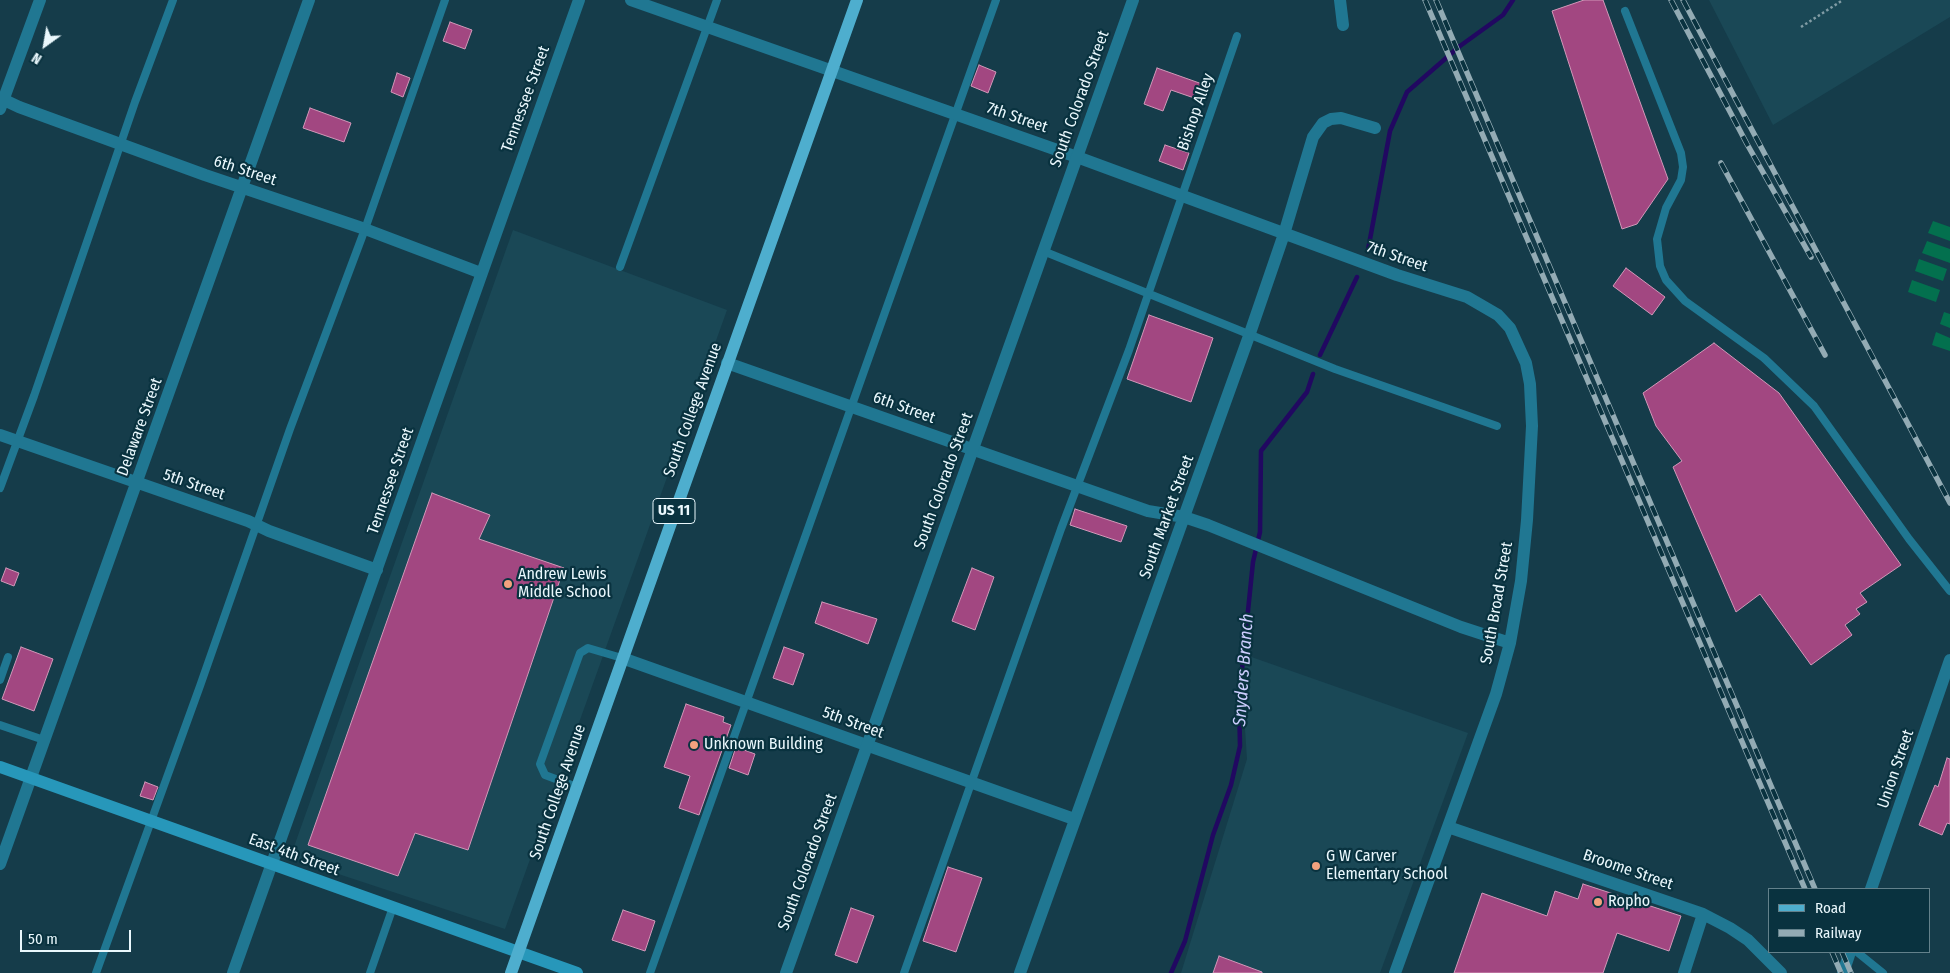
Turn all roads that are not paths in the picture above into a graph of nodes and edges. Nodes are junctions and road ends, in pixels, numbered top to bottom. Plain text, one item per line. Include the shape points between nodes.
1 (40, 0) edge
2 (174, 0) edge
3 (309, 0) edge
4 (444, 0) edge
5 (579, 0) edge
6 (631, 0) edge
7 (717, 0) edge
8 (857, 0) edge
9 (996, 0) edge
10 (1133, 0) edge
11 (1340, 0) edge
12 (1625, 11) dead end
13 (1343, 25) dead end
14 (708, 27) junction
15 (1237, 36) dead end
16 (832, 70) junction
17 (1, 102) edge
18 (956, 114) junction
19 (1375, 128) dead end
20 (121, 144) junction
21 (1076, 157) junction
22 (242, 187) junction
23 (1182, 196) junction
24 (364, 229) junction
25 (1284, 234) junction
26 (1042, 251) junction
27 (620, 267) dead end
28 (481, 273) junction
29 (1448, 291) joint
30 (1148, 295) junction
31 (1249, 336) junction
32 (727, 363) junction
33 (852, 407) junction
34 (1497, 426) dead end
35 (0, 435) edge
36 (17, 442) junction
37 (972, 450) junction
38 (137, 483) junction
39 (1078, 486) junction
40 (0, 488) edge
41 (1184, 517) junction
42 (256, 526) junction
43 (377, 570) junction
44 (1950, 590) edge
45 (1510, 642) junction
46 (8, 657) dead end
47 (622, 658) junction
48 (1950, 660) edge
49 (0, 680) edge
50 (747, 702) junction
51 (0, 725) edge
52 (44, 740) junction
53 (867, 745) junction
54 (0, 767) edge
55 (31, 778) junction
56 (971, 782) junction
57 (577, 787) junction
58 (1074, 819) junction
59 (151, 822) junction
60 (1448, 828) junction
61 (0, 864) edge
62 (272, 864) junction
63 (1871, 888) edge
64 (393, 907) junction
65 (1703, 914) junction
66 (519, 952) junction
67 (1850, 953) edge
68 (1858, 953) edge
69 (96, 973) edge
70 (233, 973) edge
71 (370, 973) edge
72 (511, 973) edge
73 (577, 973) edge
74 (650, 973) edge
75 (786, 973) edge
76 (904, 973) edge
77 (1020, 973) edge
78 (1395, 973) edge
79 (1684, 973) edge
80 (1781, 973) edge
81 (1843, 973) edge
82 (1883, 973) edge

1 - 17 street
2 - 20 lane
3 - 22 street, Delaware Street
4 - 24 lane
5 - 28 street, Tennessee Street
6 - 14 street, 7th Street
7 - 14 lane
8 - 16 main road, South College Avenue / US 11
9 - 18 lane
10 - 21 street, South Colorado Street
11 - 13 street
12 - 44 lane via 1682,154 1681,180 1666,208 1658,239 1660,266 1666,280 1686,301 1764,358 1814,406 1909,539
14 - 16 street, 7th Street
14 - 27 lane
15 - 23 lane, Bishop Alley
16 - 18 street, 7th Street
16 - 32 main road, South College Avenue / US 11
17 - 20 street, 6th Street
18 - 21 street, 7th Street
18 - 33 lane
19 - 25 street, South Market Street via 1331,118 1316,130
20 - 22 street, 6th Street
20 - 36 lane
21 - 23 street, 7th Street
21 - 26 street, South Colorado Street
22 - 24 street, 6th Street
22 - 38 street, Delaware Street
23 - 25 street, 7th Street
23 - 30 lane, Bishop Alley
24 - 28 street, 6th Street
24 - 42 lane
25 - 29 street, 7th Street
25 - 31 street, South Market Street
26 - 30 lane
26 - 37 street, South Colorado Street
28 - 43 street, Tennessee Street
29 - 45 street, South Broad Street via 1483,304 1510,328 1526,363 1530,384 1532,426 1527,520
30 - 31 lane
30 - 39 lane, Bishop Alley
31 - 34 lane
31 - 41 street, South Market Street
32 - 33 street, 6th Street
32 - 47 main road, South College Avenue / US 11
33 - 37 street, 6th Street
33 - 50 lane
35 - 36 street, 5th Street
36 - 38 street, 5th Street
36 - 40 lane
37 - 39 street, 6th Street
37 - 53 street, South Colorado Street
38 - 42 street, 5th Street
38 - 52 street, Delaware Street
39 - 41 street, 6th Street via 1148,511
39 - 56 lane, Bishop Alley
41 - 45 street, 6th Street via 1461,627
41 - 58 street, South Market Street
42 - 43 street, 5th Street
42 - 59 lane
43 - 62 street, Tennessee Street
45 - 60 street, South Broad Street via 1496,694
46 - 49 lane
47 - 50 street, 5th Street
47 - 57 main road, South College Avenue / US 11
47 - 57 lane via 588,648 580,653 540,764 545,775
48 - 63 street, Union Street
50 - 53 street, 5th Street
50 - 74 lane
51 - 52 lane
52 - 55 street, Delaware Street
53 - 56 street, 5th Street
53 - 75 street, South Colorado Street
54 - 55 main road, East 4th Street
55 - 59 main road, East 4th Street
55 - 61 street, Delaware Street
56 - 58 street, 5th Street
56 - 76 lane, Bishop Alley
57 - 66 main road, South College Avenue / US 11
58 - 77 street, South Market Street
59 - 62 main road, East 4th Street
59 - 69 lane
60 - 65 street, Broome Street
60 - 78 street, South Broad Street
62 - 64 main road, East 4th Street
62 - 70 street, Tennessee Street
64 - 66 main road, East 4th Street
64 - 71 lane
65 - 79 street
65 - 80 street, Broome Street via 1748,940
66 - 72 main road, South College Avenue / US 11
66 - 73 main road, East 4th Street
67 - 81 street
68 - 82 lane

